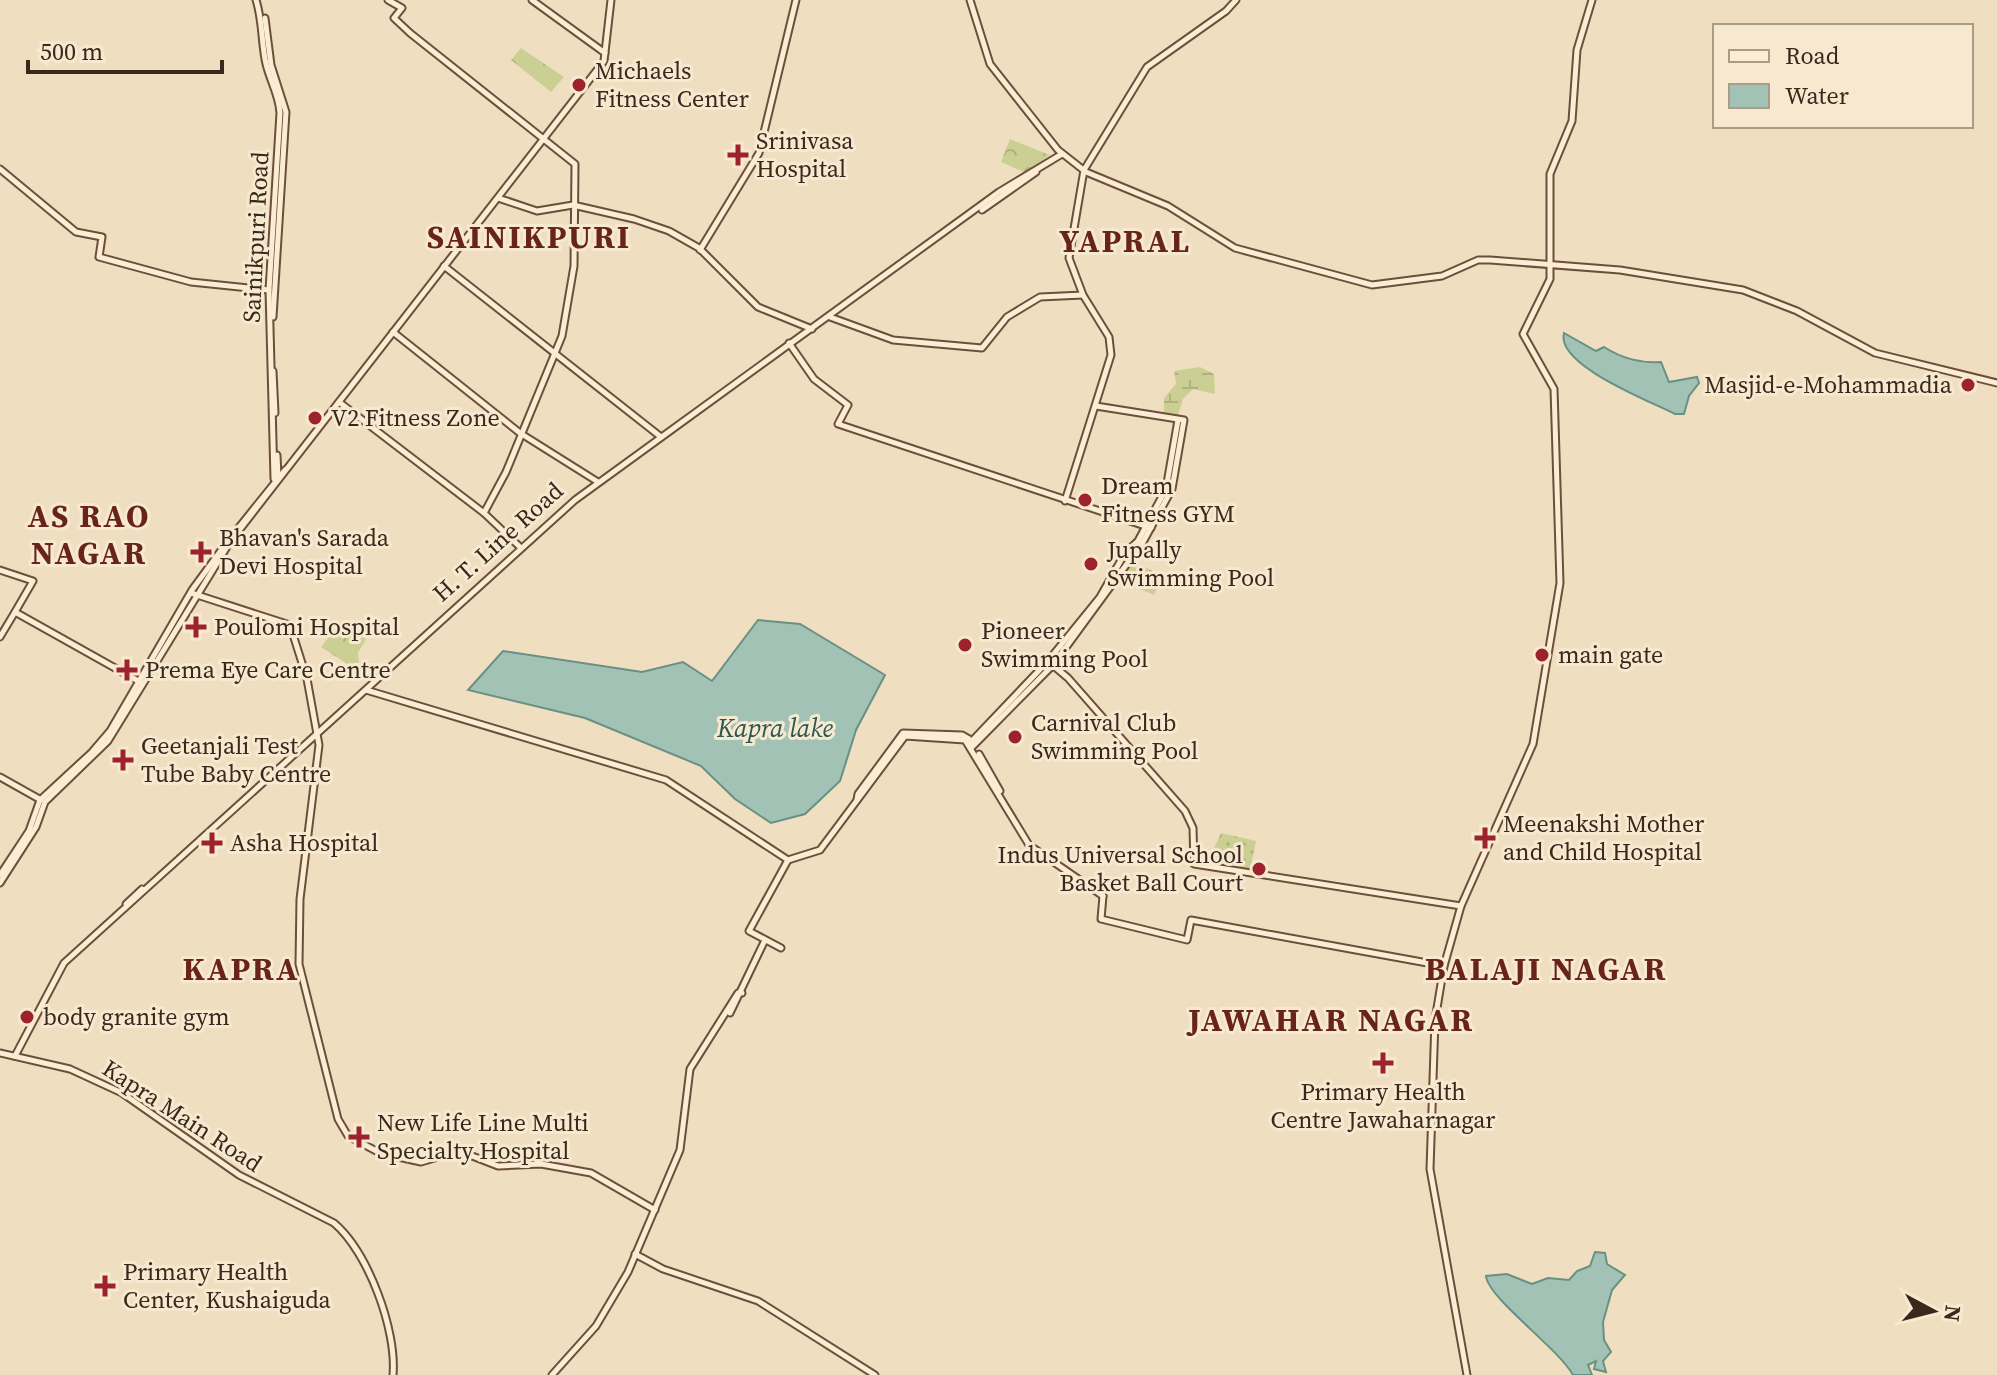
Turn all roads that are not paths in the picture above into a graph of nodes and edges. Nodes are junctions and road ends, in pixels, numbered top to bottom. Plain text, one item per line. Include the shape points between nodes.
1 (258, 0) edge
2 (388, 0) edge
3 (532, 0) edge
4 (611, 0) edge
5 (796, 0) edge
6 (970, 0) edge
7 (1236, 0) edge
8 (1592, 0) edge
9 (606, 53) junction
10 (544, 138) junction
11 (1062, 154) junction
12 (0, 169) edge
13 (1084, 170) junction
14 (498, 198) junction
15 (573, 205) junction
16 (700, 250) junction
17 (273, 253) junction
18 (1551, 263) junction
19 (444, 266) junction
20 (269, 290) junction
21 (1083, 295) junction
22 (832, 315) junction
23 (811, 328) junction
24 (393, 332) junction
25 (789, 344) junction
26 (555, 352) junction
27 (1997, 383) edge
28 (339, 402) junction
29 (1096, 406) junction
30 (520, 433) junction
31 (661, 436) junction
32 (287, 469) junction
33 (277, 478) junction
34 (597, 481) junction
35 (1065, 501) junction
36 (484, 513) junction
37 (1148, 528) junction
38 (520, 547) junction
39 (0, 570) edge
40 (194, 593) junction
41 (15, 612) junction
42 (0, 637) edge
43 (1050, 663) junction
44 (142, 684) junction
45 (366, 690) junction
46 (318, 732) junction
47 (971, 745) junction
48 (1527, 758) junction
49 (0, 777) edge
50 (43, 801) junction
51 (788, 860) junction
52 (8, 867) junction
53 (0, 875) edge
54 (0, 883) edge
55 (1461, 906) junction
56 (765, 940) junction
57 (781, 948) dead end
58 (1444, 966) junction
59 (0, 1053) edge
60 (13, 1056) junction
61 (1431, 1171) junction
62 (655, 1210) junction
63 (635, 1254) junction
64 (393, 1375) edge
65 (552, 1375) edge
66 (875, 1375) edge
67 (1467, 1375) edge

1 - 17 street, Sainikpuri Road via 286,112
2 - 10 street via 402,8 394,18 402,26
3 - 9 street
4 - 9 street
5 - 16 street via 759,153
6 - 11 street via 990,64
7 - 13 street via 1147,67
8 - 18 street via 1577,50 1572,121 1550,174
9 - 10 street
10 - 14 street
10 - 15 street via 575,164
11 - 13 street
11 - 22 street, H. T. Line Road
12 - 20 street via 76,232 102,237 99,257 191,282
13 - 18 street via 1173,208 1235,248 1372,285 1442,276 1478,260
13 - 21 street via 1069,251
14 - 15 street via 537,211
14 - 19 street
15 - 16 street via 650,224
15 - 26 street via 574,266
16 - 23 street via 758,307
17 - 20 street, Sainikpuri Road
17 - 33 street, Sainikpuri Road
18 - 27 street via 1743,290 1797,311 1875,353
18 - 48 street via 1544,293 1523,334 1554,389 1560,583
19 - 24 street
19 - 26 street
20 - 33 street, Sainikpuri Road
21 - 22 street via 1040,297 1007,317 982,348 893,340
21 - 29 street via 1110,342 1111,357
22 - 23 street, H. T. Line Road
23 - 25 street, H. T. Line Road
24 - 28 street
24 - 30 street
25 - 31 street, H. T. Line Road
25 - 35 street via 814,379 848,405 838,424
26 - 30 street
26 - 31 street
28 - 32 street
28 - 36 street
29 - 35 street
29 - 37 street via 1181,420 1166,489
30 - 34 street
30 - 36 street
31 - 34 street, H. T. Line Road
32 - 33 street
32 - 33 street
33 - 40 street
34 - 38 street, H. T. Line Road
35 - 37 street
36 - 38 street
37 - 43 street via 1102,601
38 - 45 street, H. T. Line Road
38 - 46 street, H. T. Line Road
39 - 41 street via 33,581
40 - 44 street
40 - 46 street via 291,626
41 - 42 street
41 - 44 street
43 - 47 street
43 - 55 street via 1185,811 1193,828 1194,864
44 - 50 street via 97,755
45 - 46 street, H. T. Line Road
45 - 51 street via 658,776
46 - 60 street, H. T. Line Road via 57,967
46 - 62 street via 319,765 300,899 302,981 338,1119 348,1136 380,1153 429,1160 467,1154 498,1166 541,1164 591,1173
47 - 51 street via 905,734 820,850
47 - 58 street via 1031,843 1103,896 1101,919 1187,940 1191,920
48 - 55 street
48 - 61 street via 1463,911 1444,984
49 - 50 street
50 - 52 street
51 - 56 street via 749,931
52 - 53 street
52 - 54 street
55 - 58 street
56 - 57 street
56 - 62 street via 749,966 742,993 696,1055 686,1086 680,1150
58 - 61 street via 1435,1020
59 - 60 street, Kapra Main Road
60 - 64 street, Kapra Main Road via 70,1069 126,1095 239,1175 344,1232 371,1278 391,1340
61 - 67 street
62 - 63 street
63 - 65 street via 596,1326
63 - 66 street via 663,1269 758,1301

